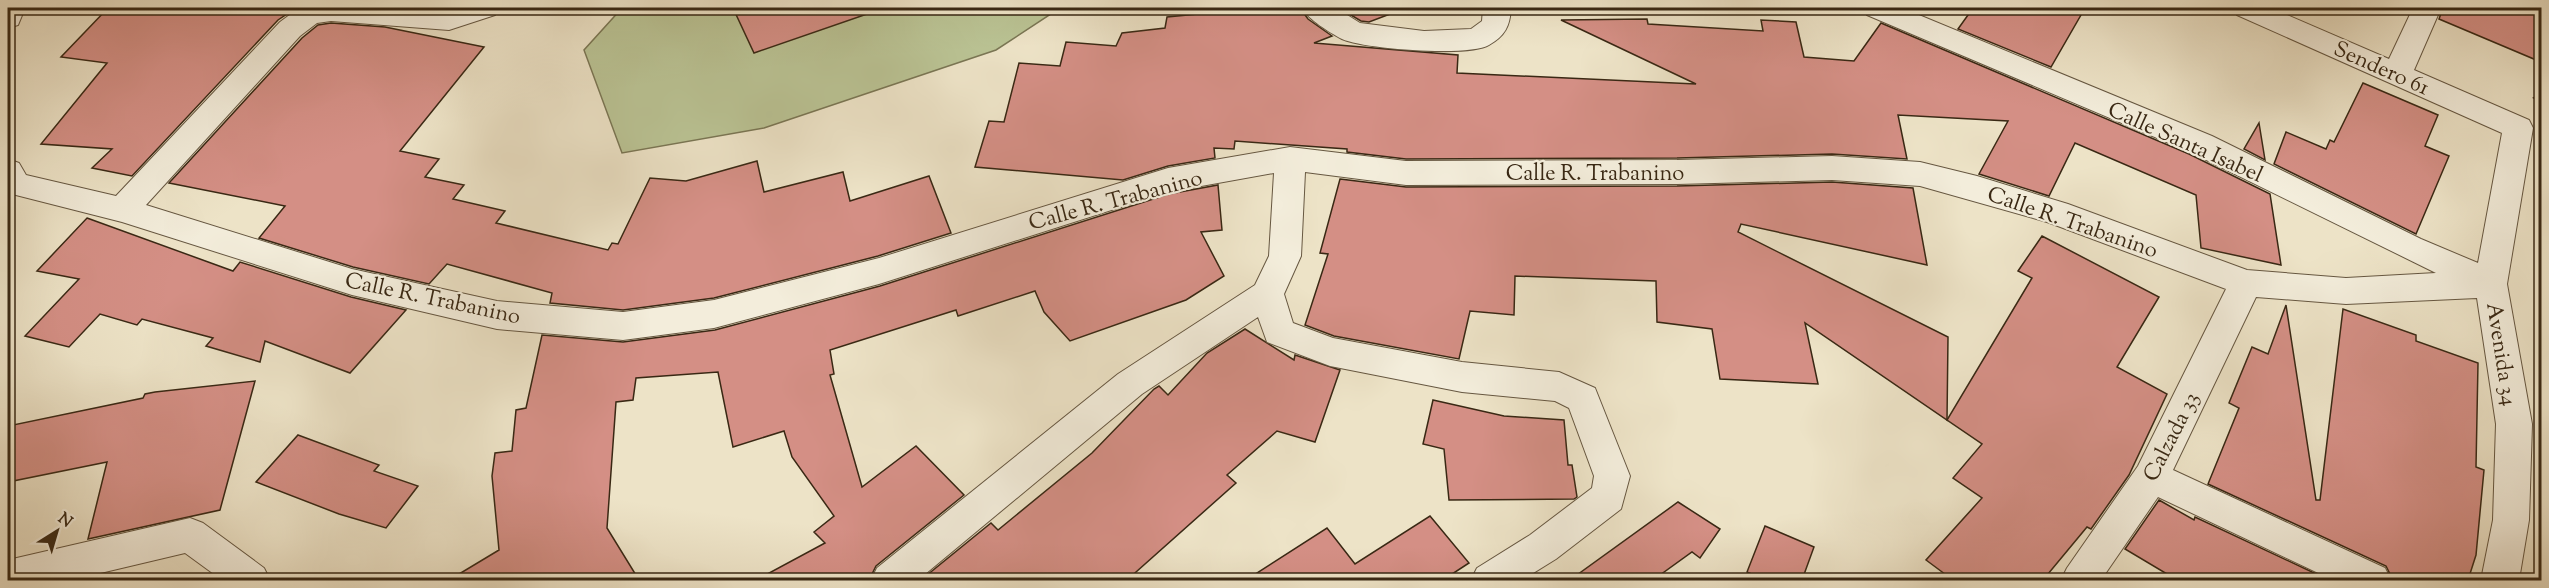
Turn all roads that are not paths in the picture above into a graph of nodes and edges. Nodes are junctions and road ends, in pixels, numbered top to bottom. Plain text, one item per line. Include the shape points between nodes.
1 (10, 8) edge
2 (485, 8) edge
3 (1316, 8) edge
4 (1497, 8) edge
5 (1876, 8) edge
6 (2247, 8) edge
7 (2427, 8) edge
8 (8, 18) edge
9 (2397, 74) junction
10 (2517, 128) joint
11 (1290, 159) junction
12 (10, 182) edge
13 (122, 210) junction
14 (2246, 283) junction
15 (2491, 284) junction
16 (1267, 294) junction
17 (2151, 477) junction
18 (8, 578) edge
19 (251, 580) edge
20 (890, 580) edge
21 (1490, 580) edge
22 (2080, 580) edge
23 (2372, 580) edge
24 (2500, 580) edge

1 - 8 street
2 - 13 street via 449,20 331,11 309,15 290,29
3 - 4 street via 1353,32 1424,40 1478,39 1496,25
5 - 15 street, Calle Santa Isabel via 2201,144
6 - 9 street, Sendero 61
7 - 9 street
9 - 10 street, Sendero 61
10 - 15 street, Avenida 34
11 - 13 street, Calle R. Trabanino via 1168,180 879,272 725,311 623,326 497,315 352,282
11 - 14 street, Calle R. Trabanino via 1406,173 1832,168 1920,174 2057,213
11 - 16 street via 1285,256
12 - 13 street, Calle R. Trabanino
14 - 15 street, Calle R. Trabanino via 2346,291
14 - 17 street, Calzada 33
15 - 24 street, Avenida 34 via 2514,424 2511,520
16 - 20 street via 1130,384
16 - 21 street via 1279,332 1330,352 1462,377 1558,387 1582,398 1612,476 1608,497 1542,548
17 - 22 street, Calzada 33
17 - 23 street
18 - 19 street via 190,535

